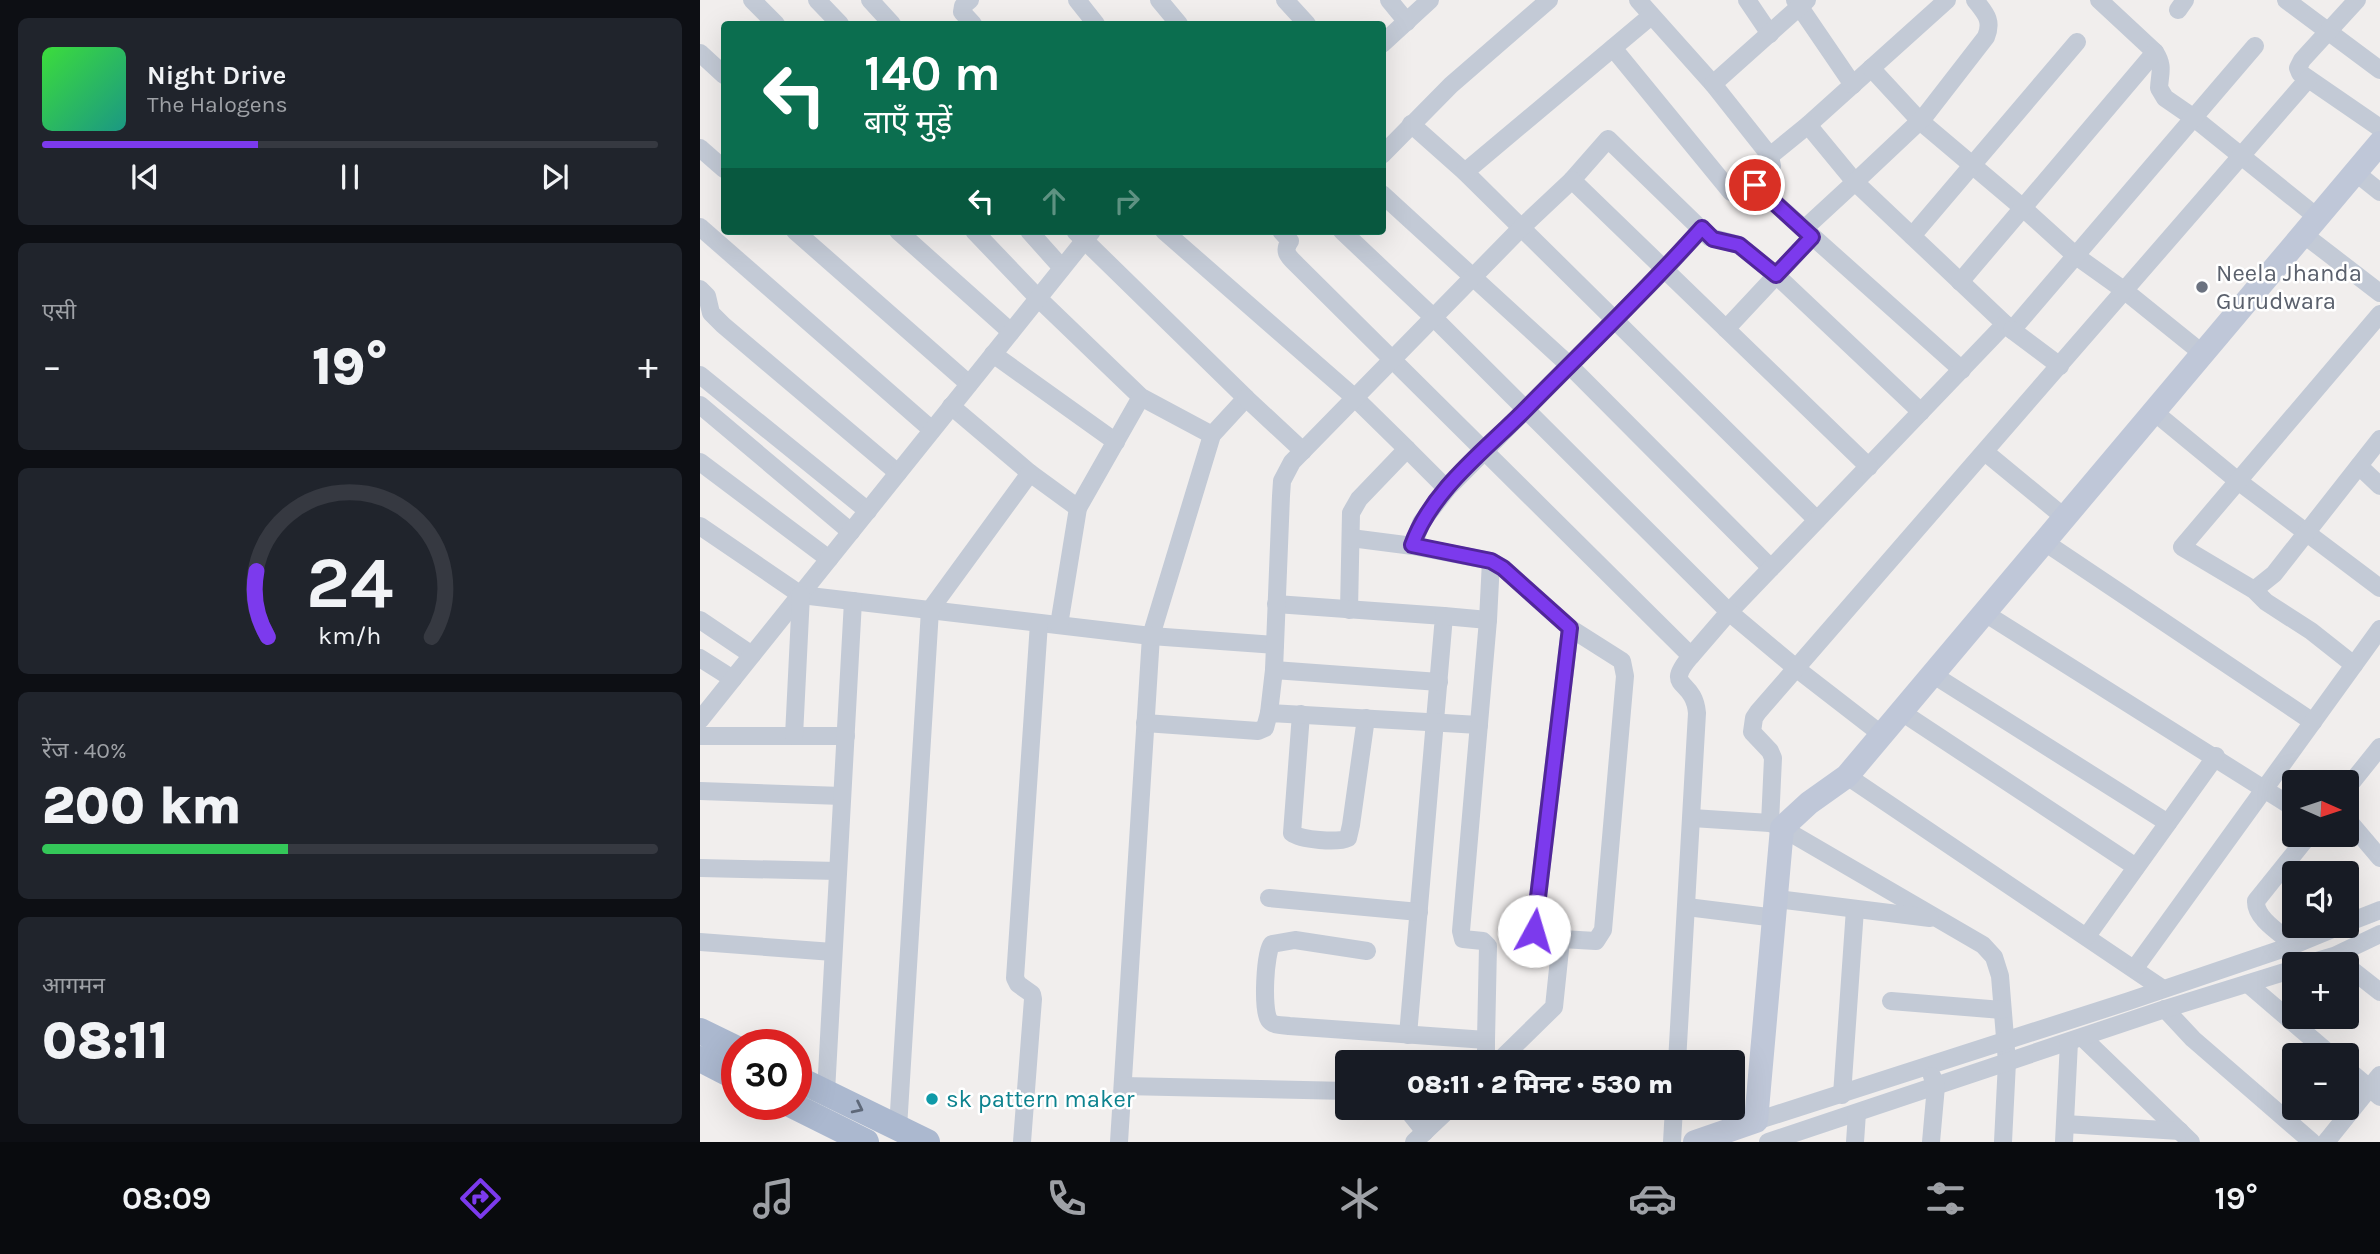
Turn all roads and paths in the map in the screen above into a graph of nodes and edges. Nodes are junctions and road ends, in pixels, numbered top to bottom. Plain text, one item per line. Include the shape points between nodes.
1 (752, 0) edge
2 (817, 0) edge
3 (870, 0) edge
4 (970, 0) edge
5 (1077, 0) edge
6 (1160, 0) edge
7 (1285, 0) edge
8 (1389, 0) edge
9 (1430, 0) edge
10 (1549, 0) edge
11 (1638, 0) edge
12 (1747, 0) edge
13 (1947, 0) edge
14 (1975, 0) edge
15 (2099, 0) edge
16 (2286, 0) edge
17 (2357, 0) edge
18 (1800, 3) edge
19 (1651, 16) junction
20 (773, 21) edge
21 (837, 21) edge
22 (889, 21) edge
23 (970, 21) edge
24 (1094, 21) edge
25 (1177, 21) edge
26 (1304, 21) edge
27 (1408, 22) junction
28 (2329, 33) junction
29 (1770, 34) junction
30 (1386, 41) edge
31 (2077, 42) dead end
32 (2255, 46) dead end
33 (1613, 48) junction
34 (700, 52) edge
35 (2155, 52) junction
36 (1871, 68) junction
37 (2380, 71) edge
38 (721, 72) edge
39 (2308, 79) junction
40 (1713, 83) junction
41 (1853, 85) junction
42 (2194, 118) junction
43 (1920, 121) junction
44 (1411, 124) junction
45 (1808, 125) junction
46 (2380, 128) edge
47 (2380, 143) edge
48 (700, 148) edge
49 (1386, 151) edge
50 (1770, 156) junction
51 (2242, 157) junction
52 (1972, 165) junction
53 (721, 166) edge
54 (1465, 172) junction
55 (2355, 172) junction
56 (1572, 180) junction
57 (1855, 182) junction
58 (1755, 185) junction
59 (2380, 192) edge
60 (1386, 198) edge
61 (2023, 208) junction
62 (2310, 225) junction
63 (700, 227) edge
64 (1521, 228) junction
65 (1702, 228) junction
66 (1808, 233) junction
67 (800, 235) edge
68 (902, 235) edge
69 (978, 235) edge
70 (1033, 235) edge
71 (1082, 235) edge
72 (1084, 235) edge
73 (1169, 235) edge
74 (1291, 235) edge
75 (1346, 235) edge
76 (1912, 236) junction
77 (2076, 256) junction
78 (1062, 268) junction
79 (1665, 270) junction
80 (1776, 275) junction
81 (1473, 277) junction
82 (1960, 282) junction
83 (700, 289) edge
84 (2125, 291) junction
85 (2380, 293) edge
86 (1038, 298) junction
87 (2380, 314) edge
88 (1433, 317) junction
89 (1614, 319) junction
90 (2009, 327) junction
91 (1726, 329) junction
92 (1010, 332) junction
93 (2202, 353) junction
94 (993, 354) junction
95 (1392, 360) junction
96 (1569, 365) junction
97 (2060, 366) junction
98 (1962, 370) junction
99 (700, 375) edge
100 (969, 384) junction
101 (1142, 397) junction
102 (1246, 398) junction
103 (1355, 398) junction
104 (700, 405) edge
105 (951, 406) junction
106 (1526, 409) junction
107 (2153, 411) junction
108 (1921, 412) junction
109 (932, 430) junction
110 (1212, 435) junction
111 (2380, 439) edge
112 (1116, 442) junction
113 (1406, 449) junction
114 (1485, 449) junction
115 (1303, 451) junction
116 (1985, 452) junction
117 (700, 462) edge
118 (2359, 466) junction
119 (1869, 467) junction
120 (898, 473) junction
121 (1030, 473) junction
122 (2238, 481) junction
123 (2380, 486) edge
124 (1447, 489) junction
125 (1079, 508) junction
126 (867, 511) junction
127 (2064, 517) junction
128 (1817, 520) junction
129 (700, 526) edge
130 (851, 531) junction
131 (2306, 533) junction
132 (1350, 538) junction
133 (2043, 541) junction
134 (1412, 545) junction
135 (829, 559) junction
136 (1491, 561) junction
137 (1771, 568) junction
138 (2380, 588) edge
139 (2254, 590) junction
140 (800, 595) junction
141 (853, 601) junction
142 (1276, 604) junction
143 (930, 610) junction
144 (1349, 610) junction
145 (1729, 612) junction
146 (1983, 612) junction
147 (1444, 616) junction
148 (700, 620) edge
149 (1488, 620) junction
150 (1039, 623) junction
151 (1059, 625) junction
152 (1570, 628) junction
153 (2380, 629) edge
154 (1151, 636) junction
155 (1275, 645) junction
156 (752, 655) junction
157 (1691, 656) junction
158 (700, 658) edge
159 (2354, 666) junction
160 (1797, 669) junction
161 (1274, 670) junction
162 (1932, 674) junction
163 (733, 679) junction
164 (1439, 682) junction
165 (1900, 711) junction
166 (1269, 713) junction
167 (1301, 714) junction
168 (1366, 718) junction
169 (700, 720) edge
170 (1436, 722) junction
171 (2313, 722) junction
172 (1145, 723) junction
173 (1479, 725) junction
174 (1881, 734) junction
175 (700, 736) edge
176 (794, 736) junction
177 (846, 736) junction
178 (2380, 747) edge
179 (2216, 756) junction
180 (2359, 773) edge
181 (1847, 776) junction
182 (2265, 789) junction
183 (700, 791) edge
184 (842, 796) junction
185 (2282, 800) edge
186 (1692, 818) junction
187 (2168, 823) junction
188 (1776, 826) junction
189 (2359, 834) edge
190 (2299, 847) edge
191 (2380, 858) edge
192 (2136, 867) junction
193 (700, 868) edge
194 (838, 872) junction
195 (1269, 898) dead end
196 (1687, 907) junction
197 (1776, 909) junction
198 (1855, 909) junction
199 (2380, 910) edge
200 (1419, 912) junction
201 (1937, 919) junction
202 (2359, 919) edge
203 (2380, 934) edge
204 (2087, 936) junction
205 (2311, 938) edge
206 (1562, 940) junction
207 (700, 942) edge
208 (2294, 945) junction
209 (1367, 951) dead end
210 (833, 952) junction
211 (2356, 952) edge
212 (2135, 968) junction
213 (2282, 972) edge
214 (2359, 975) edge
215 (2248, 984) junction
216 (2163, 989) junction
217 (2380, 992) edge
218 (1891, 1001) dead end
219 (2165, 1009) junction
220 (2003, 1010) junction
221 (700, 1031) edge
222 (1408, 1035) junction
223 (1486, 1040) junction
224 (2076, 1040) junction
225 (721, 1041) edge
226 (2317, 1043) edge
227 (1486, 1050) edge
228 (1510, 1050) edge
229 (1678, 1050) edge
230 (2005, 1050) junction
231 (700, 1059) edge
232 (721, 1070) edge
233 (1933, 1076) junction
234 (2359, 1076) edge
235 (812, 1086) edge
236 (1123, 1086) junction
237 (2377, 1087) edge
238 (1335, 1091) edge
239 (825, 1092) junction
240 (1842, 1094) junction
241 (1857, 1113) junction
242 (812, 1115) edge
243 (1412, 1120) edge
244 (1438, 1120) edge
245 (1673, 1120) edge
246 (2065, 1124) junction
247 (898, 1128) junction
248 (1762, 1135) edge
249 (1420, 1137) edge
250 (2185, 1137) edge
251 (866, 1142) edge
252 (927, 1142) edge
253 (1022, 1142) edge
254 (1119, 1142) edge
255 (1672, 1142) edge
256 (1695, 1142) edge
257 (1855, 1142) edge
258 (1931, 1142) edge
259 (2003, 1142) edge
260 (2064, 1142) edge
261 (2312, 1142) edge
262 (2326, 1142) edge

1 - 20 street
2 - 21 street
3 - 22 street
4 - 23 street via 962,12
5 - 24 street
6 - 25 street
7 - 26 street
8 - 27 street
9 - 27 street
10 - 44 street
11 - 19 street
12 - 29 street
13 - 36 street
14 - 43 street via 1988,16 1986,37
15 - 35 street
16 - 28 street
17 - 28 street
18 - 29 street
18 - 41 street
19 - 33 street
19 - 40 street
27 - 30 street
28 - 37 street
28 - 39 street via 2299,64 2300,73
29 - 40 street
31 - 52 street
32 - 42 street
33 - 54 street
33 - 58 street via 1731,192 1738,194
34 - 38 street
35 - 42 street via 2163,68 2160,93
35 - 61 street
36 - 41 street
36 - 43 street
39 - 46 street
39 - 51 street
40 - 50 street
41 - 45 street
42 - 51 street
42 - 77 street
43 - 52 street
43 - 57 street
44 - 49 street
44 - 54 street
45 - 50 street
45 - 57 street
47 - 55 street
48 - 53 street
50 - 58 street via 1772,166
51 - 62 street
51 - 84 street
52 - 61 street
52 - 76 street
54 - 64 street
55 - 59 street
55 - 62 street
56 - 64 street
56 - 65 street via 1608,139
56 - 79 street
57 - 66 street
57 - 76 street
58 - 66 street
60 - 81 street
61 - 77 street
61 - 82 street
62 - 85 street
62 - 93 street
63 - 109 street
64 - 81 street
64 - 89 street
65 - 79 street
65 - 80 street via 1713,239 1739,245
66 - 80 street
66 - 98 street
67 - 100 street
68 - 92 street
69 - 86 street
70 - 78 street
71 - 78 street
72 - 102 street
73 - 103 street
74 - 95 street via 1287,254
75 - 88 street
76 - 82 street
77 - 84 street
77 - 90 street
78 - 86 street
79 - 89 street
79 - 91 street
80 - 91 street
80 - 108 street
81 - 88 street
81 - 96 street
82 - 90 street
83 - 120 street via 709,310 723,325
84 - 93 street
84 - 97 street
86 - 92 street
86 - 101 street
87 - 122 street
88 - 95 street
88 - 106 street
89 - 96 street
89 - 128 street
90 - 97 street
90 - 98 street
91 - 119 street
92 - 94 street
93 - 107 street
94 - 100 street
94 - 112 street
95 - 103 street
95 - 114 street
96 - 106 street
96 - 137 street
97 - 116 street
98 - 108 street
99 - 126 street
100 - 105 street
101 - 110 street
101 - 112 street
102 - 110 street
102 - 115 street
103 - 113 street
103 - 115 street
104 - 130 street
105 - 109 street
105 - 121 street
106 - 114 street
106 - 145 street
107 - 122 street
107 - 127 street
108 - 119 street
109 - 120 street
110 - 154 street
111 - 118 street
112 - 125 street
113 - 124 street
113 - 132 street via 1354,506
114 - 124 street
114 - 157 street
115 - 142 street via 1282,481
116 - 127 street
116 - 160 street
117 - 135 street
118 - 123 street
118 - 131 street
119 - 128 street
120 - 126 street
121 - 125 street
121 - 143 street
122 - 131 street
122 - 139 street via 2182,547
124 - 134 street via 1421,523
125 - 151 street
126 - 130 street
127 - 133 street
128 - 137 street
129 - 140 street
130 - 135 street
131 - 138 street
131 - 139 street via 2274,574
132 - 134 street
132 - 144 street
133 - 146 street
133 - 171 street
134 - 136 street
135 - 140 street
136 - 149 street
136 - 152 street
137 - 145 street
139 - 159 street
140 - 141 street
140 - 156 street
140 - 176 street
141 - 143 street
141 - 177 street
142 - 144 street
142 - 155 street
143 - 150 street
143 - 247 street
144 - 147 street
145 - 157 street
145 - 160 street
146 - 162 street
146 - 179 street
147 - 149 street
147 - 164 street
148 - 156 street
149 - 173 street
150 - 151 street
150 - 253 street via 1015,978 1033,1002
151 - 154 street
152 - 206 street via 1534,931 1539,937
152 - 206 street via 1622,661 1625,676 1602,933 1596,942
153 - 159 street
154 - 155 street
154 - 172 street
155 - 161 street
156 - 163 street
157 - 186 street via 1678,676 1694,697 1696,708
158 - 163 street
159 - 171 street
160 - 174 street
160 - 188 street via 1754,718 1752,732 1773,758
161 - 164 street
161 - 166 street
162 - 165 street
162 - 187 street
163 - 169 street
164 - 170 street
165 - 174 street
165 - 192 street
166 - 167 street
166 - 172 street via 1265,728 1258,731
167 - 168 street
167 - 168 street via 1292,833 1301,838 1348,838
168 - 170 street
170 - 173 street
170 - 200 street
171 - 182 street
172 - 236 street
173 - 223 street via 1461,936 1488,946
174 - 181 street
175 - 176 street
176 - 177 street
177 - 184 street
178 - 180 street
179 - 182 street
179 - 187 street
181 - 188 street
181 - 204 street
182 - 185 street
182 - 212 street
183 - 184 street
184 - 194 street
186 - 188 street
186 - 196 street
187 - 192 street
188 - 197 street
188 - 201 street
189 - 191 street
190 - 208 street via 2256,901 2258,912
192 - 204 street
193 - 194 street
194 - 210 street
195 - 200 street
196 - 197 street
196 - 229 street
197 - 198 street
197 - 248 street
198 - 201 street
198 - 240 street
199 - 202 street
200 - 222 street
201 - 220 street via 1983,945 1994,957
203 - 211 street
204 - 212 street
205 - 208 street
206 - 228 street via 1554,1007
207 - 210 street
208 - 216 street
209 - 222 street via 1295,940 1272,944 1265,1001 1269,1019 1289,1026
210 - 239 street
212 - 216 street
213 - 215 street
214 - 217 street
215 - 219 street
215 - 226 street
216 - 230 street
218 - 220 street
219 - 224 street
219 - 261 street
220 - 230 street
221 - 225 main road
222 - 223 street
223 - 227 street
224 - 230 street
224 - 246 street
224 - 250 street
230 - 233 street
230 - 259 street
231 - 232 main road
233 - 240 street
233 - 241 street
233 - 258 street
234 - 237 street
235 - 239 main road
236 - 238 street
236 - 254 street
237 - 262 street
239 -> 247 main road
240 - 248 street
241 - 248 street
241 - 257 street
242 - 251 main road
243 - 249 street
244 - 249 street
245 - 255 street
246 - 250 street
246 - 260 street
247 - 252 main road
248 - 256 street

